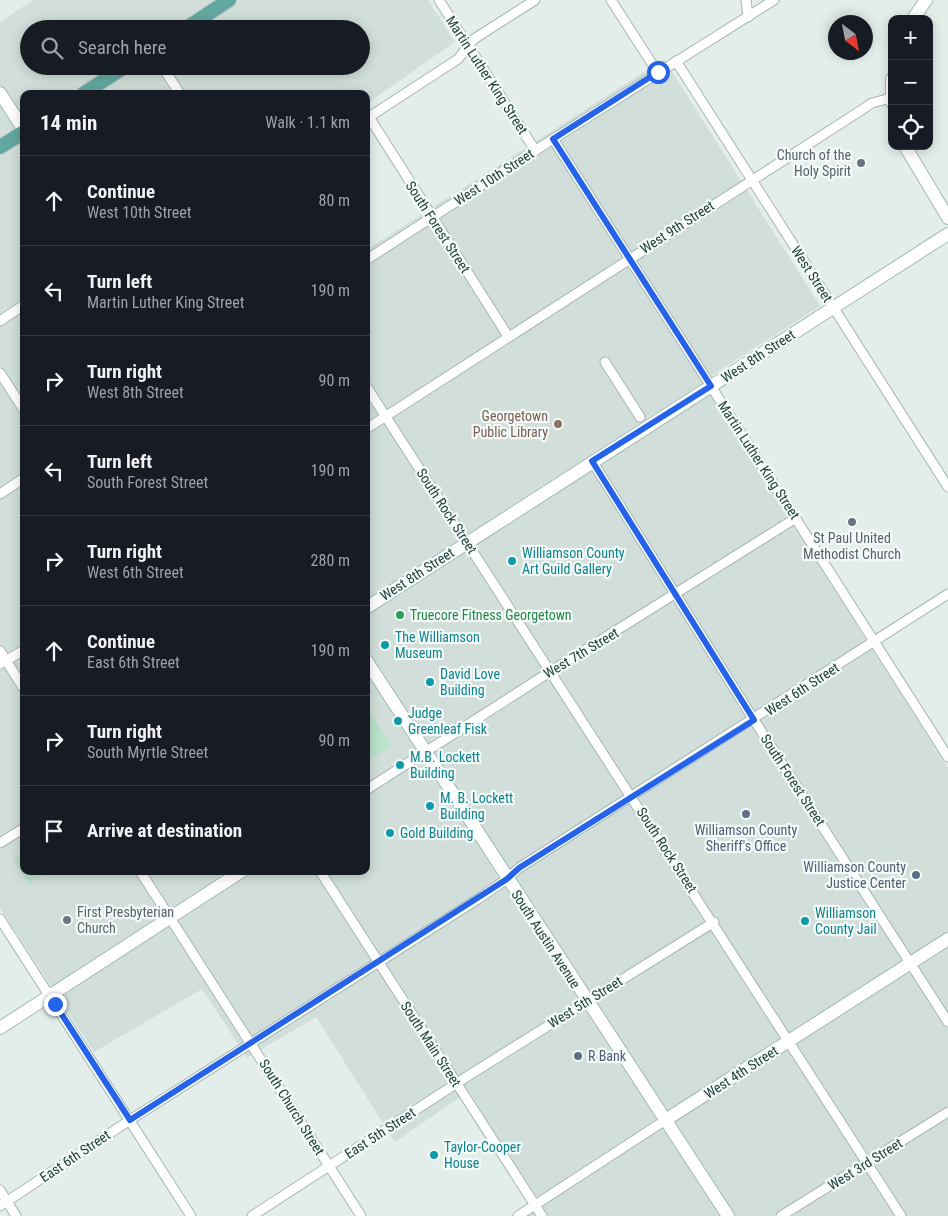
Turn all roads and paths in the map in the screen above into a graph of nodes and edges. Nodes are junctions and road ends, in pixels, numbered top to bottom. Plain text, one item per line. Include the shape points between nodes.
1 (230, 0) edge
2 (438, 0) edge
3 (535, 0) edge
4 (611, 0) edge
5 (746, 0) edge
6 (774, 0) edge
7 (926, 0) edge
8 (916, 15) edge
9 (748, 17) junction
10 (198, 20) edge
11 (468, 46) junction
12 (676, 61) junction
13 (658, 72) junction
14 (112, 75) edge
15 (168, 75) edge
16 (89, 90) edge
17 (177, 90) edge
18 (0, 93) edge
19 (888, 100) edge
20 (370, 117) edge
21 (370, 121) edge
22 (20, 125) edge
23 (20, 134) edge
24 (553, 139) junction
25 (0, 147) edge
26 (536, 150) junction
27 (906, 150) edge
28 (751, 180) junction
29 (432, 217) junction
30 (948, 218) edge
31 (948, 234) edge
32 (370, 257) edge
33 (630, 257) junction
34 (20, 308) edge
35 (833, 308) junction
36 (0, 321) edge
37 (508, 336) junction
38 (604, 362) dead end
39 (0, 373) edge
40 (711, 386) junction
41 (370, 392) edge
42 (20, 404) edge
43 (386, 416) junction
44 (640, 417) dead end
45 (370, 426) edge
46 (592, 461) junction
47 (20, 481) edge
48 (948, 487) edge
49 (0, 494) edge
50 (796, 518) junction
51 (467, 542) junction
52 (948, 594) edge
53 (676, 595) junction
54 (370, 605) edge
55 (874, 642) junction
56 (0, 652) edge
57 (20, 652) edge
58 (3, 662) edge
59 (370, 666) edge
60 (551, 671) junction
61 (20, 684) edge
62 (754, 720) junction
63 (425, 752) junction
64 (948, 757) edge
65 (370, 787) edge
66 (633, 796) junction
67 (20, 830) edge
68 (0, 843) edge
69 (143, 875) edge
70 (236, 875) edge
71 (323, 875) edge
72 (507, 879) junction
73 (171, 918) junction
74 (0, 919) edge
75 (714, 922) junction
76 (948, 939) edge
77 (379, 962) junction
78 (910, 964) junction
79 (50, 996) junction
80 (588, 1001) junction
81 (948, 1022) edge
82 (0, 1028) edge
83 (788, 1042) junction
84 (251, 1043) junction
85 (457, 1083) junction
86 (948, 1112) edge
87 (130, 1120) junction
88 (664, 1121) junction
89 (866, 1162) junction
90 (329, 1167) junction
91 (0, 1190) edge
92 (3, 1204) edge
93 (535, 1205) junction
94 (16, 1216) edge
95 (191, 1216) edge
96 (252, 1216) edge
97 (361, 1216) edge
98 (518, 1216) edge
99 (542, 1216) edge
100 (728, 1216) edge
101 (781, 1216) edge
102 (901, 1216) edge

1 - 10 main road
2 - 11 street, Martin Luther King Street
3 - 11 street
4 - 13 street
5 - 9 street
6 - 9 street, West 10th Street
7 - 8 street
9 - 12 street, West 10th Street
11 - 20 street via 458,59
11 - 26 street, Martin Luther King Street
12 - 13 street, West 10th Street
12 - 28 street, West Street
13 - 24 street, West 10th Street
14 - 16 main road
15 - 17 street
18 - 22 street
19 - 28 street, West 9th Street via 872,103
21 - 29 street, South Forest Street
23 - 25 main road
24 - 26 street, West 10th Street
24 - 33 street, Martin Luther King Street
26 - 29 street, West 10th Street
27 - 30 street
28 - 33 street, West 9th Street
28 - 35 street, West Street
29 - 32 street, West 10th Street
29 - 37 street, South Forest Street
31 - 35 street, West 8th Street
33 - 37 street, West 9th Street
33 - 40 street, Martin Luther King Street
34 - 36 street
35 - 40 street, West 8th Street
35 - 48 street, West Street
37 - 43 street, West 9th Street
38 - 44 street
39 - 42 street
40 - 46 street, West 8th Street
40 - 50 street, Martin Luther King Street
41 - 43 street, South Rock Street
43 - 45 street, West 9th Street
43 - 51 street, South Rock Street
46 - 51 street, West 8th Street
46 - 53 street, South Forest Street
47 - 49 street
50 - 53 street, West 7th Street
50 - 55 street, Martin Luther King Street
51 - 54 street, West 8th Street
51 - 60 street, South Rock Street
52 - 55 street, West 6th Street
53 - 60 street, West 7th Street
53 - 62 street, South Forest Street
55 - 62 street, West 6th Street
55 - 64 street, Martin Luther King Street
56 - 58 street
57 - 58 street
58 - 61 street
59 - 63 street, South Austin Avenue
60 - 63 street, West 7th Street
60 - 66 street, South Rock Street
62 - 66 street, West 6th Street
62 - 78 street, South Forest Street
63 - 65 street, West 7th Street
63 - 72 street, South Austin Avenue
66 - 72 street, West 6th Street via 519,868
66 - 75 street, South Rock Street
67 - 68 street
69 - 73 street, South Church Street
70 - 73 street
71 - 77 street, South Main Street
72 - 77 street, West 6th Street
72 - 80 street, South Austin Avenue
73 - 79 street
73 - 84 street, South Church Street
74 - 79 street
75 - 80 street, West 5th Street
75 - 83 street, South Rock Street
76 - 78 street, West 4th Street
77 - 84 street, East 6th Street
77 - 85 street, South Main Street
78 - 81 street, South Forest Street
78 - 83 street, West 4th Street
79 - 82 street
79 - 87 street
80 - 85 street, West 5th Street
80 - 88 street, South Austin Avenue
83 - 88 street, West 4th Street
83 - 89 street, South Rock Street
84 - 87 street, East 6th Street
84 - 90 street, South Church Street
85 - 90 street, East 5th Street
85 - 93 street, South Main Street
86 - 89 street, West 3rd Street
87 - 92 street, East 6th Street
87 - 95 street
88 - 93 street, West 4th Street
88 - 100 street, South Austin Avenue
89 - 101 street, West 3rd Street
89 - 102 street, South Rock Street
90 - 96 street, East 5th Street
90 - 97 street, South Church Street
91 - 92 street
92 - 94 street
93 - 98 street, West 4th Street
93 - 99 street, South Main Street

